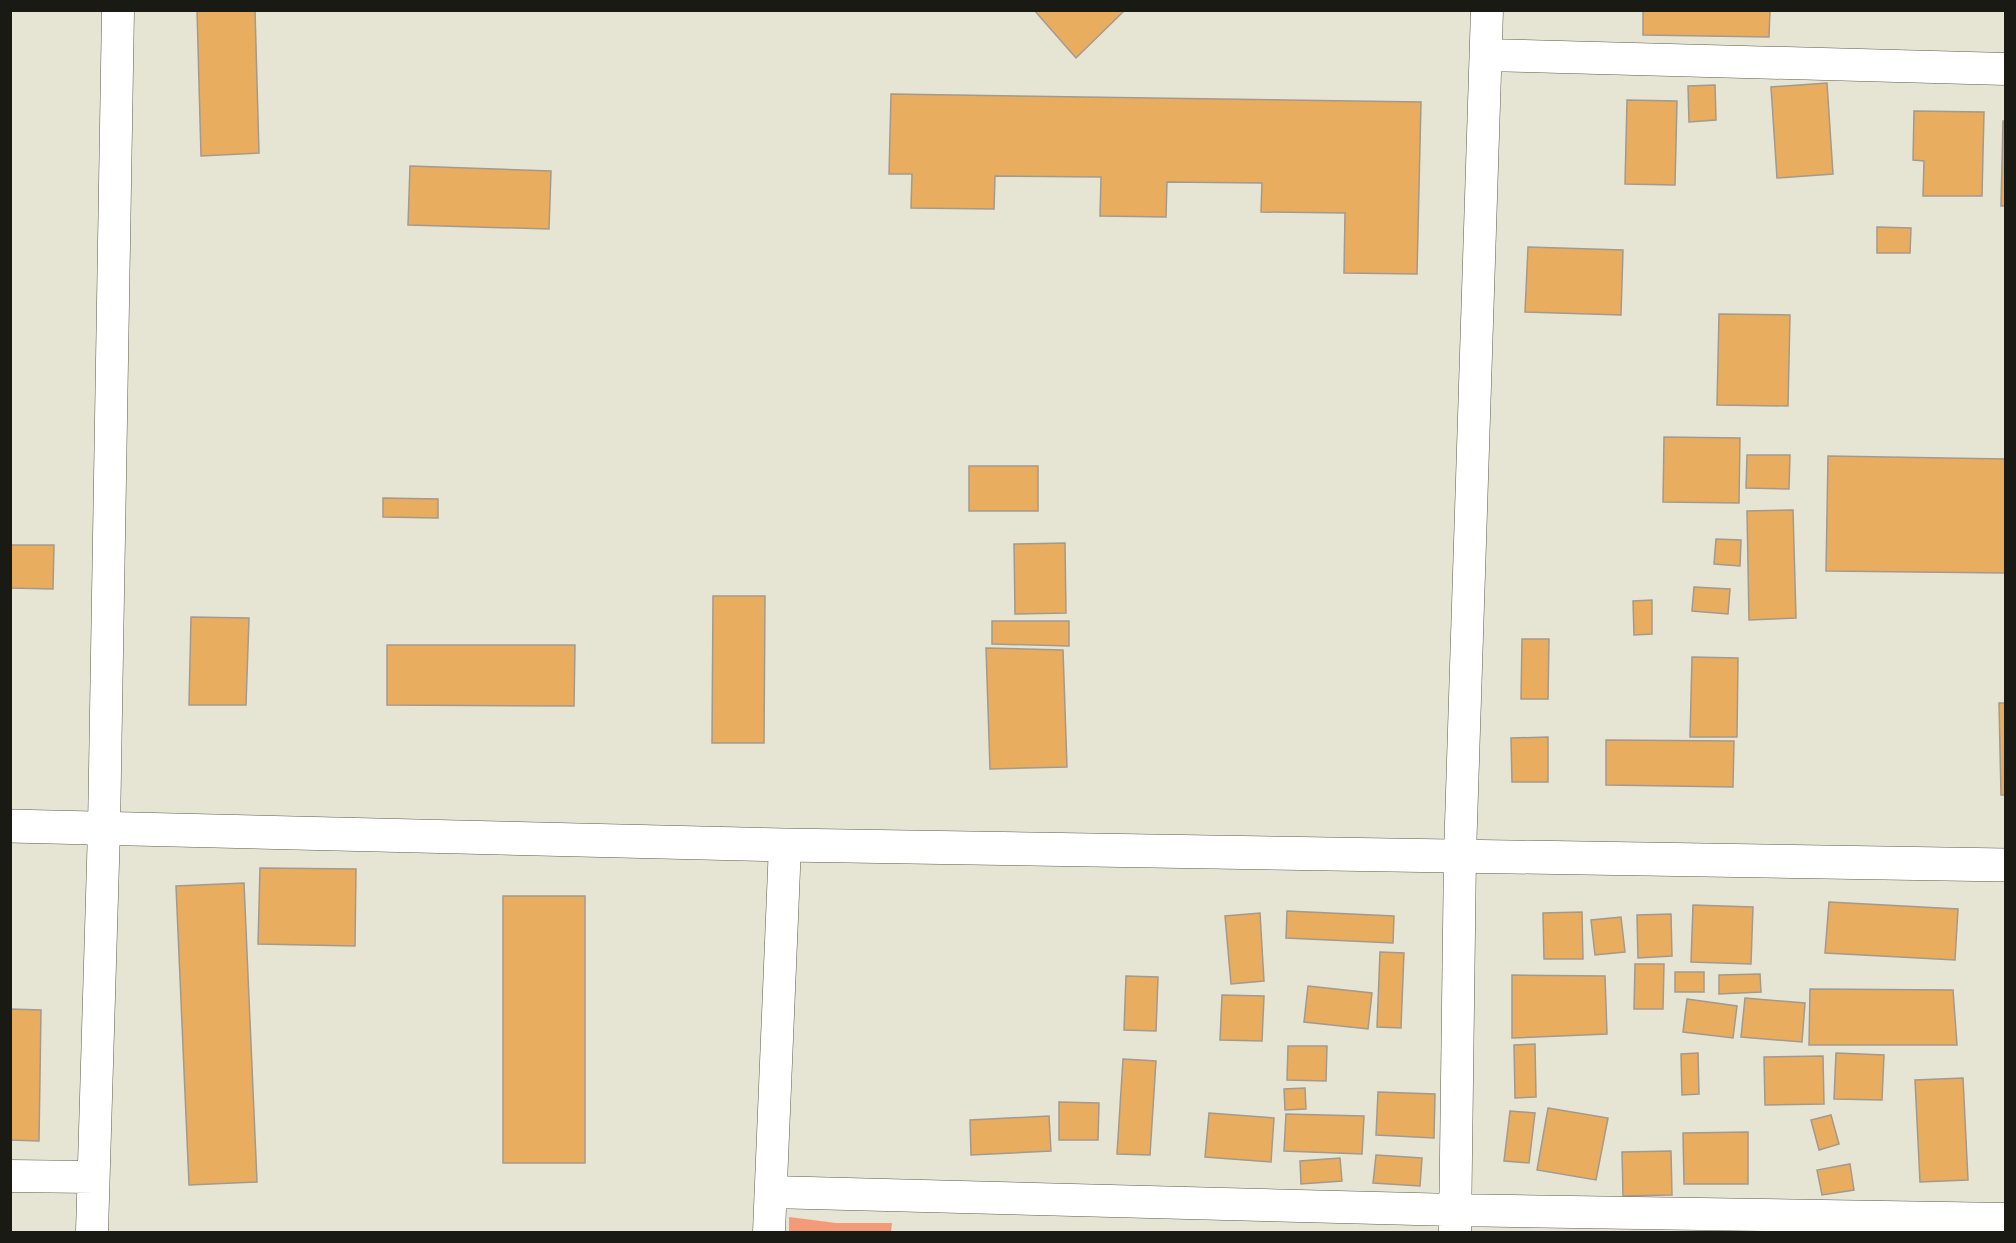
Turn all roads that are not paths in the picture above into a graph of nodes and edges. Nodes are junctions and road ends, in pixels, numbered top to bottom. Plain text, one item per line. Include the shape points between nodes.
1 (118, 10) edge
2 (1487, 10) edge
3 (1486, 55) junction
4 (2006, 69) edge
5 (10, 825) edge
6 (104, 829) junction
7 (784, 844) junction
8 (1460, 855) junction
9 (2006, 865) edge
10 (10, 1176) edge
11 (93, 1177) junction
12 (771, 1192) junction
13 (2006, 1219) edge
14 (1455, 1221) edge
15 (92, 1233) edge
16 (769, 1233) edge

1 - 6 street
2 - 3 street
3 - 4 street
3 - 8 street
5 - 6 street
6 - 7 street
6 - 11 street
7 - 8 street
7 - 12 street
8 - 9 street
8 - 14 street
10 - 11 street
11 - 15 street
12 - 14 street
12 - 16 street
13 - 14 street

